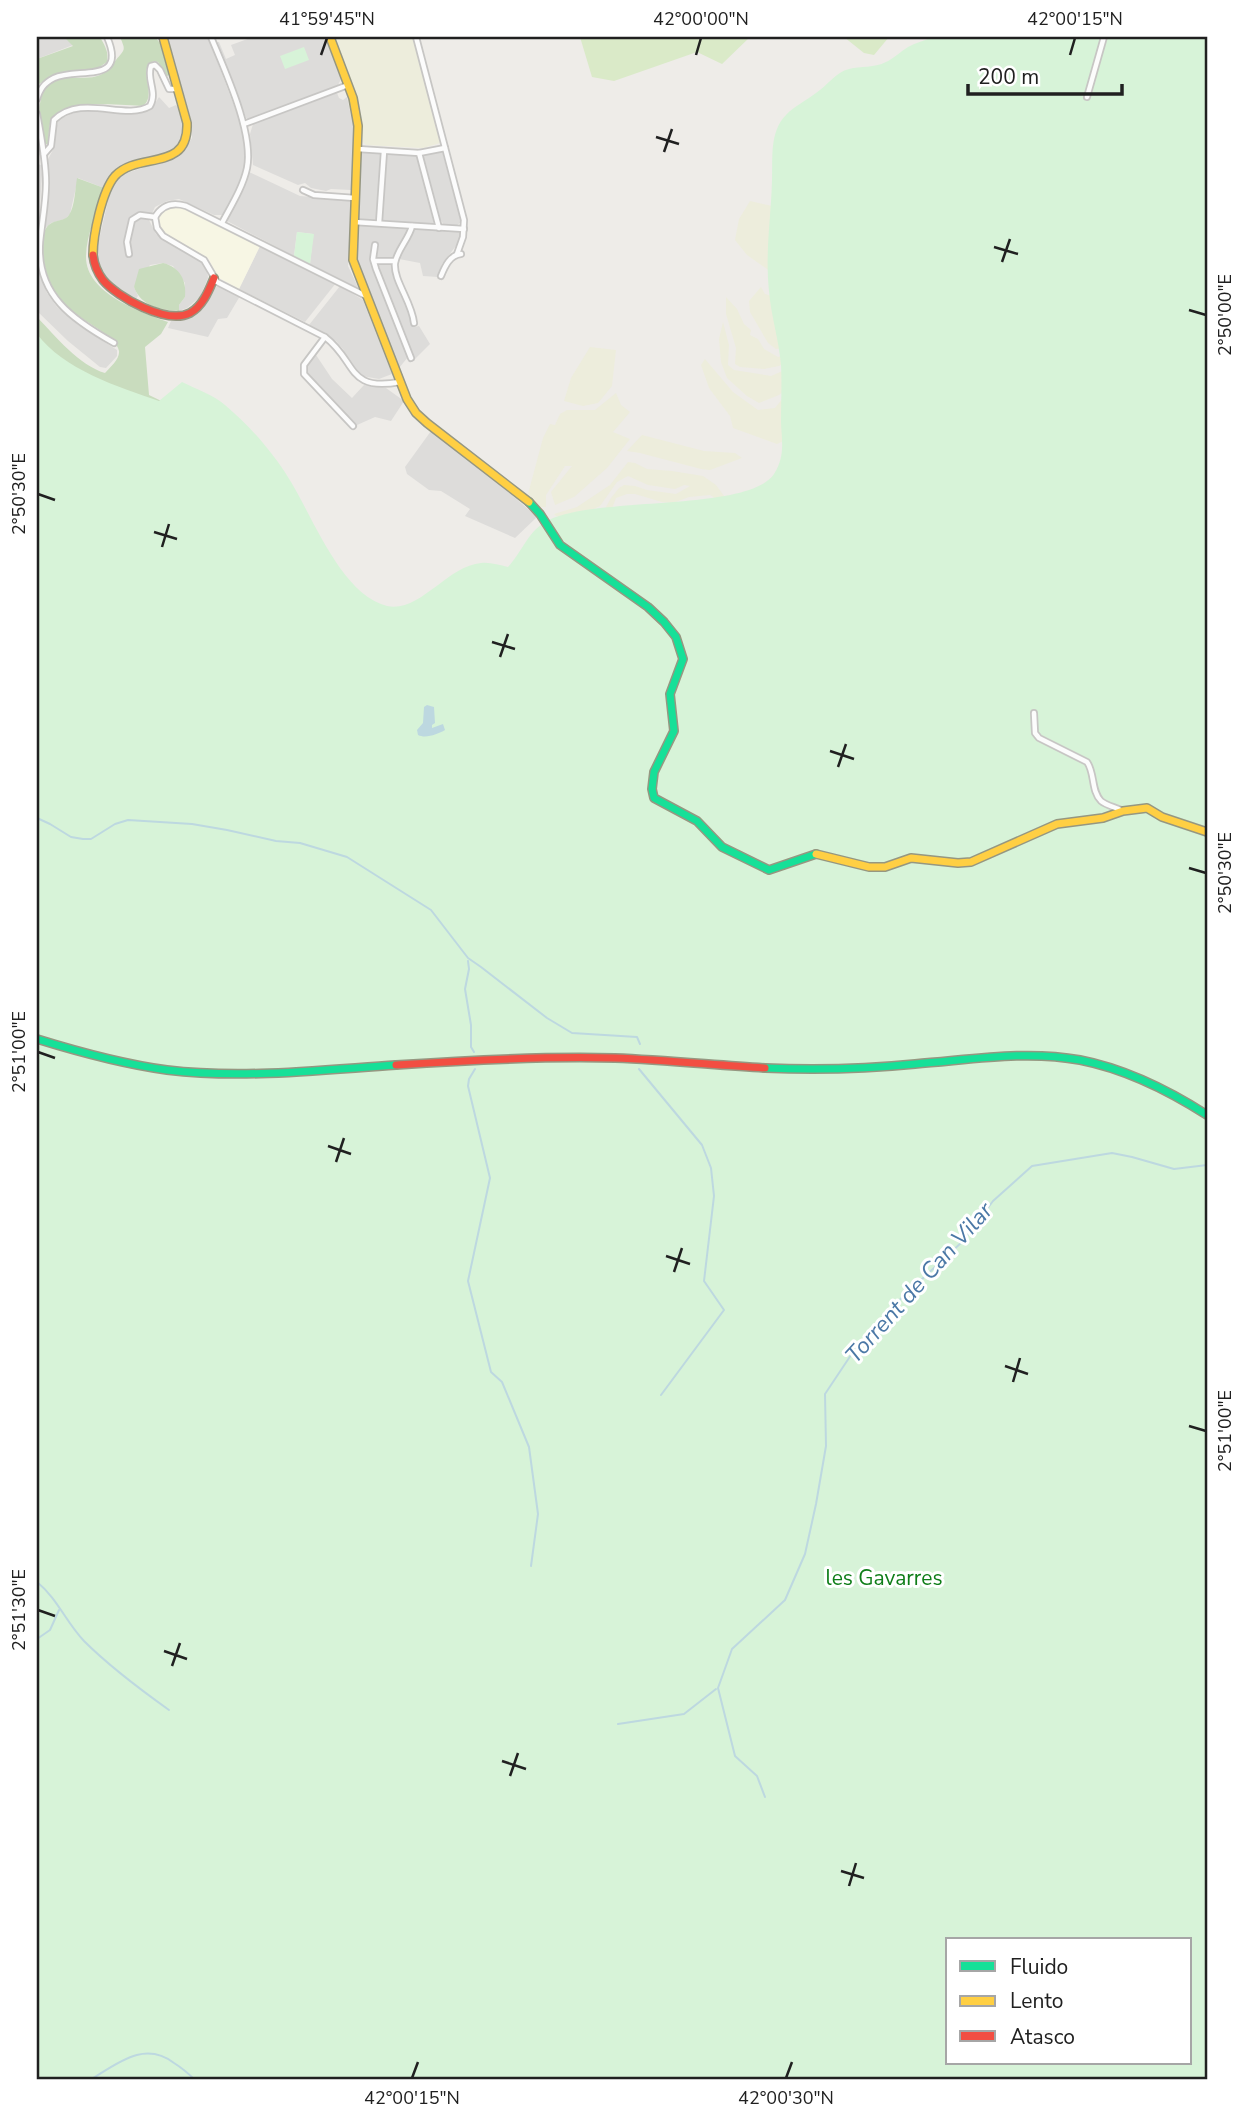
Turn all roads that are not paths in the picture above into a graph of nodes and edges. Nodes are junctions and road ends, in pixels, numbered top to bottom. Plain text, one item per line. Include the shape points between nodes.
1 (107, 37) edge
2 (163, 37) edge
3 (211, 37) edge
4 (330, 37) edge
5 (416, 37) edge
6 (1104, 37) edge
7 (348, 85) junction
8 (177, 89) junction
9 (38, 91) edge
10 (1087, 97) dead end
11 (37, 99) edge
12 (37, 114) edge
13 (244, 124) junction
14 (445, 148) junction
15 (358, 149) junction
16 (384, 151) junction
17 (419, 153) junction
18 (44, 155) junction
19 (303, 190) dead end
20 (355, 198) junction
21 (155, 217) junction
22 (354, 222) junction
23 (222, 223) junction
24 (379, 223) junction
25 (412, 226) junction
26 (439, 228) junction
27 (465, 229) junction
28 (375, 245) dead end
29 (129, 254) dead end
30 (374, 261) junction
31 (395, 261) junction
32 (441, 276) dead end
33 (214, 278) junction
34 (366, 296) junction
35 (414, 323) dead end
36 (325, 337) junction
37 (114, 343) dead end
38 (411, 358) dead end
39 (400, 382) junction
40 (353, 426) dead end
41 (1034, 713) dead end
42 (1123, 810) junction
43 (1207, 832) edge
44 (37, 1039) edge
45 (1207, 1115) edge

1 - 9 street via 113,54 103,70 58,77
2 - 8 main road
3 - 13 street
4 - 7 main road
5 - 14 street
6 - 10 street
7 - 13 street
7 - 15 main road via 356,113
8 - 18 street via 169,89 158,68 151,66 154,96 150,106 89,107 60,115 54,120 51,146
8 - 33 main road via 188,137 174,153 119,173 110,183 94,260 113,290 170,315 193,310
9 - 11 street
12 - 18 street
13 - 23 street via 247,167
14 - 17 street
14 - 27 street
15 - 16 street
15 - 20 main road
16 - 17 street
16 - 24 street
17 - 26 street
18 - 37 street via 43,274 58,303
19 - 20 street
20 - 22 main road
21 - 23 street via 167,205 177,204
21 - 29 street via 140,215 132,220
21 - 33 street via 163,236 204,260
22 - 24 street
22 - 34 main road via 352,255
23 - 34 street
24 - 25 street
25 - 26 street
25 - 31 street
26 - 27 street
27 - 32 street via 459,254 449,260
28 - 30 street
30 - 31 street
30 - 38 street
31 - 35 street
33 - 36 street
34 - 39 main road
36 - 39 street via 357,377 370,383
36 - 40 street via 304,365 304,374
39 - 42 main road via 412,407 427,423 540,513 561,545 671,629 683,656 682,666 669,698 674,731 652,781 654,798 697,821 736,856 769,870 814,854 869,867 911,858 971,862 1057,824 1103,818
41 - 42 street via 1039,738 1087,762 1099,798
42 - 43 main road via 1147,808
44 - 45 main road via 129,1063 235,1074 500,1059 674,1060 808,1069 882,1068 1004,1056 1057,1057 1138,1077

